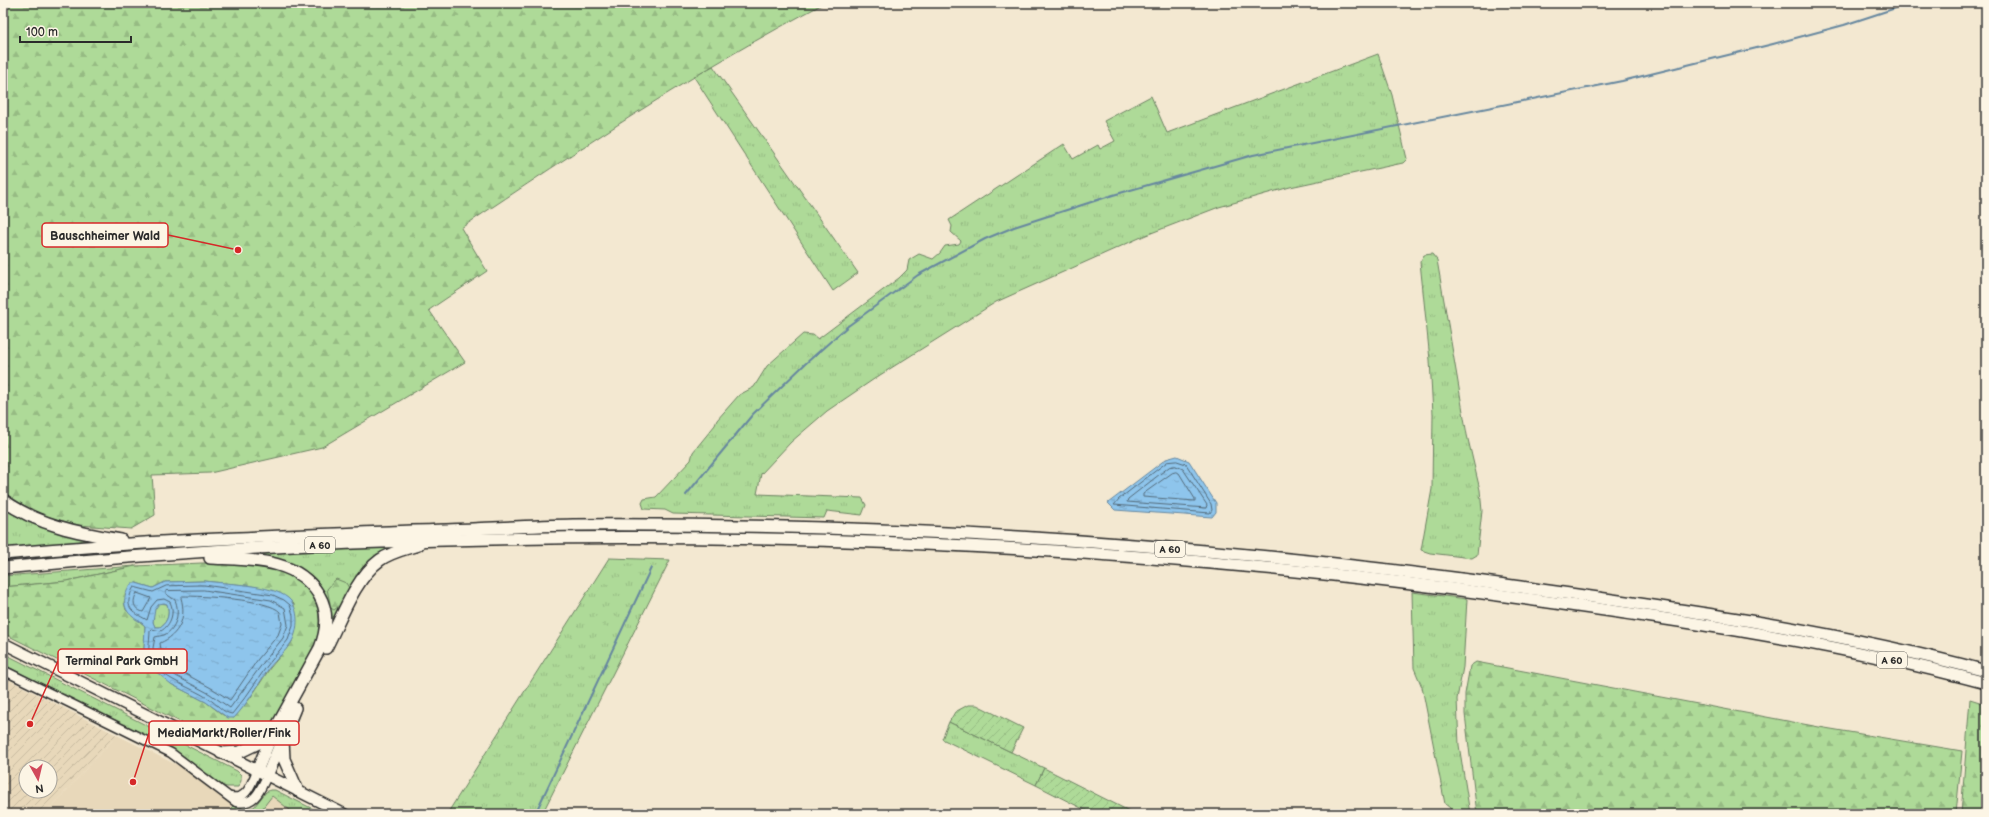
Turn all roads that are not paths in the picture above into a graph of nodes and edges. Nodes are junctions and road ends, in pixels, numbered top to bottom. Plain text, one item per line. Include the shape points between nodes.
1 (3, 500) edge
2 (452, 540) junction
3 (148, 542) junction
4 (188, 553) junction
5 (3, 554) edge
6 (3, 568) edge
7 (3, 643) edge
8 (3, 670) edge
9 (1986, 671) edge
10 (1986, 683) edge
11 (284, 734) junction
12 (271, 737) junction
13 (222, 753) junction
14 (262, 773) junction
15 (298, 791) junction
16 (344, 814) edge

1 - 3 highway via 54,525 97,536
2 - 4 highway, A 60 via 348,543
2 - 10 highway, A 60 via 827,539 1020,548 1284,569 1398,581 1656,617 1798,641
2 - 11 highway via 394,553 380,560 368,572 348,604
3 - 5 highway, A 60
3 - 9 highway, A 60 via 585,526 828,529 1144,546 1401,570 1657,606 1886,647
4 - 6 highway, A 60
4 - 12 highway via 208,558 275,563 304,577 322,600 326,624 320,648
7 - 13 main road
8 - 14 street via 171,753 236,802 250,801 258,792
11 - 14 highway
11 - 15 highway via 284,759
12 - 13 highway via 240,752
12 - 14 highway
13 - 14 main road
14 - 15 main road
15 - 16 main road

